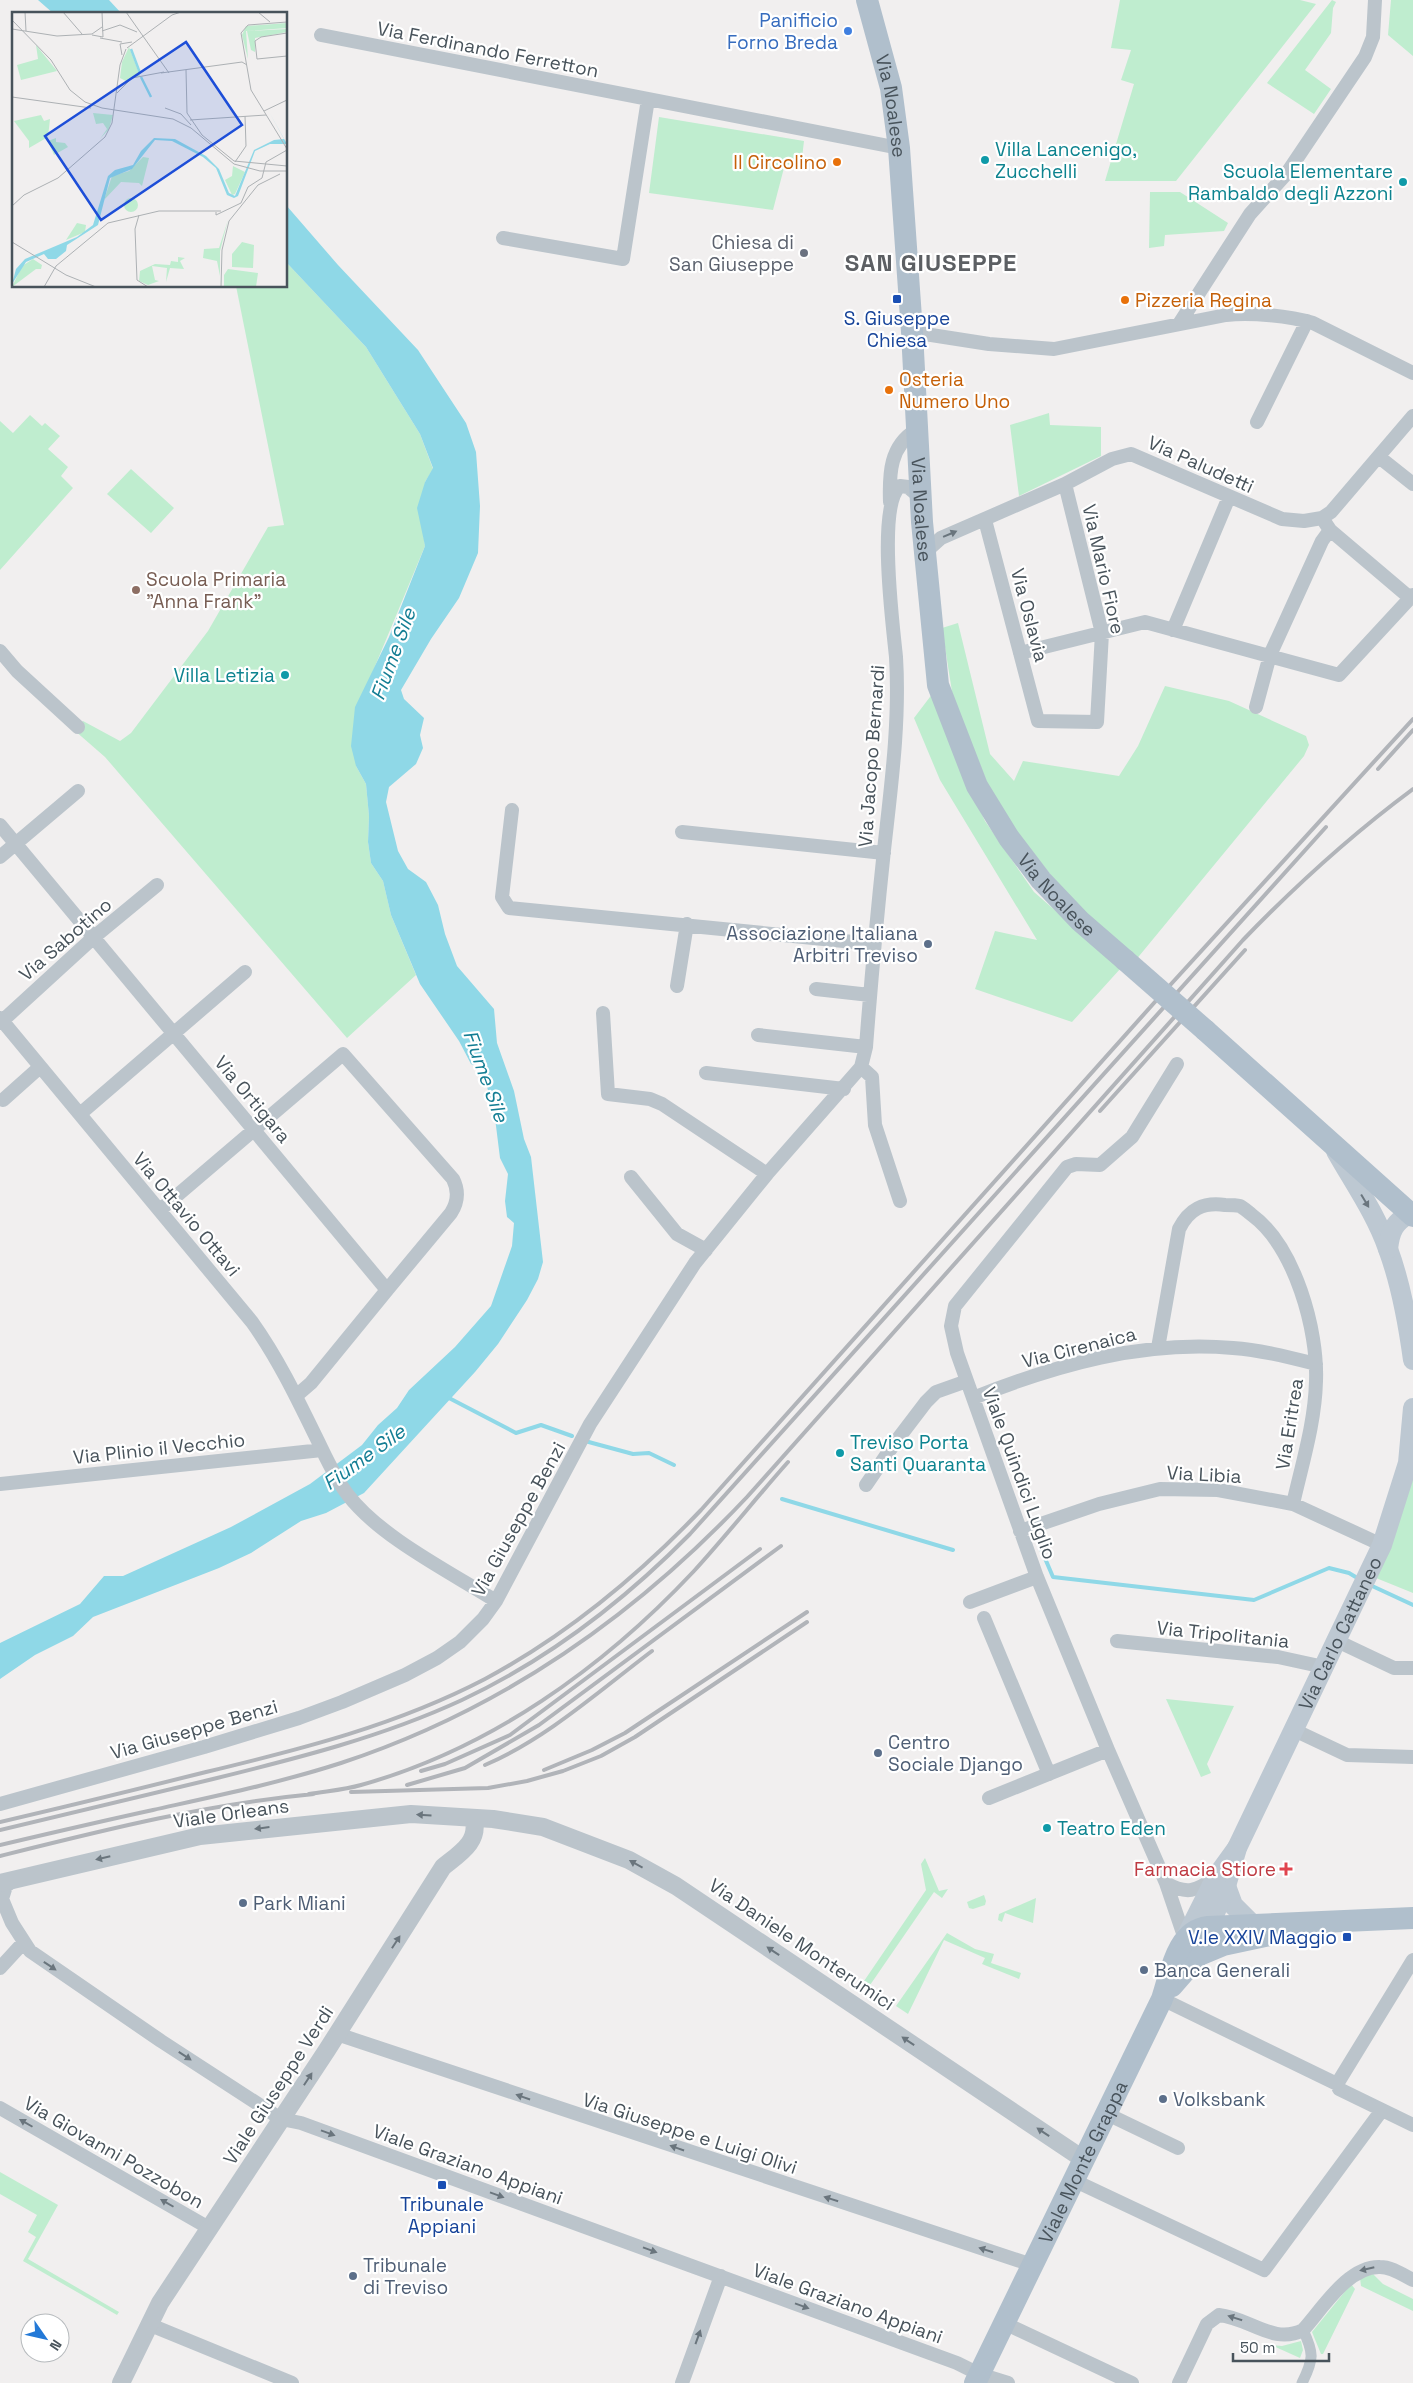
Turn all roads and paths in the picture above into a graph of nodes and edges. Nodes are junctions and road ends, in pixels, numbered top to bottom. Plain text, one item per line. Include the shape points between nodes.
1 (867, 0) edge
2 (1375, 0) edge
3 (321, 35) dead end
4 (648, 99) junction
5 (899, 148) junction
6 (503, 238) dead end
7 (1307, 321) junction
8 (1179, 324) junction
9 (912, 332) junction
10 (1413, 373) edge
11 (1413, 416) edge
12 (1258, 422) dead end
13 (916, 430) junction
14 (1379, 457) junction
15 (1065, 484) junction
16 (1413, 484) edge
17 (920, 496) junction
18 (1229, 497) junction
19 (890, 505) junction
20 (1322, 518) junction
21 (985, 520) junction
22 (1330, 530) junction
23 (925, 560) junction
24 (1411, 596) edge
25 (1173, 630) junction
26 (1102, 633) junction
27 (0, 652) edge
28 (1020, 653) junction
29 (1270, 655) junction
30 (1256, 707) dead end
31 (1038, 721) joint
32 (78, 726) dead end
33 (78, 791) dead end
34 (512, 810) dead end
35 (0, 824) edge
36 (682, 832) dead end
37 (16, 844) junction
38 (884, 853) junction
39 (0, 857) edge
40 (157, 885) dead end
41 (686, 924) junction
42 (94, 938) junction
43 (874, 944) junction
44 (245, 972) dead end
45 (677, 986) dead end
46 (816, 989) dead end
47 (870, 995) junction
48 (603, 1013) dead end
49 (1, 1020) edge
50 (173, 1032) junction
51 (758, 1035) dead end
52 (866, 1047) junction
53 (1178, 1064) dead end
54 (40, 1067) junction
55 (861, 1067) junction
56 (706, 1073) dead end
57 (844, 1089) junction
58 (3, 1100) dead end
59 (80, 1114) junction
60 (254, 1129) junction
61 (1331, 1144) junction
62 (767, 1174) junction
63 (631, 1178) dead end
64 (900, 1201) dead end
65 (160, 1210) junction
66 (1412, 1215) edge
67 (1388, 1249) junction
68 (706, 1250) junction
69 (387, 1290) junction
70 (1158, 1348) junction
71 (1413, 1360) edge
72 (1316, 1364) junction
73 (967, 1381) junction
74 (296, 1396) junction
75 (973, 1398) junction
76 (1413, 1408) edge
77 (326, 1456) junction
78 (0, 1484) edge
79 (866, 1485) dead end
80 (1293, 1504) junction
81 (1020, 1531) junction
82 (1378, 1554) junction
83 (1037, 1577) junction
84 (496, 1601) junction
85 (970, 1602) dead end
86 (984, 1618) dead end
87 (1117, 1641) dead end
88 (1337, 1641) junction
89 (1324, 1668) junction
90 (1413, 1668) edge
91 (1294, 1730) junction
92 (1108, 1750) junction
93 (1413, 1757) edge
94 (1049, 1774) junction
95 (989, 1798) dead end
96 (0, 1804) edge
97 (473, 1818) junction
98 (1221, 1882) junction
99 (1167, 1885) junction
100 (4, 1890) edge
101 (1413, 1918) edge
102 (1202, 1923) junction
103 (1327, 1924) junction
104 (1253, 1925) junction
105 (23, 1943) junction
106 (1192, 1947) junction
107 (1413, 1960) edge
108 (0, 1968) edge
109 (1162, 1999) junction
110 (337, 2034) junction
111 (1336, 2084) junction
112 (0, 2108) edge
113 (1382, 2110) junction
114 (1105, 2113) junction
115 (281, 2119) junction
116 (1413, 2125) edge
117 (1178, 2148) dead end
118 (1083, 2159) junction
119 (1073, 2180) junction
120 (209, 2228) junction
121 (1032, 2265) junction
122 (721, 2276) junction
123 (1413, 2280) edge
124 (1004, 2323) junction
125 (148, 2324) junction
126 (1303, 2330) junction
127 (977, 2379) edge
128 (122, 2383) edge
129 (292, 2383) edge
130 (682, 2383) edge
131 (1008, 2383) edge
132 (1132, 2383) edge
133 (1179, 2383) edge
134 (1302, 2383) edge

1 - 5 main road, Via Noalese via 891,88
2 - 8 street via 1372,42 1365,57 1287,173 1250,214
3 - 4 street, Via Ferdinando Ferretton
4 - 5 street, Via Ferdinando Ferretton
4 - 6 street via 623,259
5 - 9 main road, Via Noalese
7 - 8 street via 1234,314
7 - 10 street
7 - 12 street
8 - 9 street via 1054,349 989,344
9 - 13 main road, Via Noalese
11 - 14 street
13 - 17 main road, Via Noalese
13 - 19 street, Via Jacopo Bernardi via 903,440 894,456
14 - 16 street
14 - 20 street via 1339,505
15 - 18 street, Via Paludetti via 1112,459 1131,454
15 - 21 street, Via Paludetti
15 - 26 street, Via Mario Fiore
17 - 19 street via 908,487 900,486
17 - 23 main road, Via Noalese
18 - 20 street, Via Paludetti via 1282,519 1304,521
18 - 25 street
19 - 38 street, Via Jacopo Bernardi via 887,545 897,692
20 - 22 street
23 -> 21 street, Via Paludetti via 936,541
21 - 28 street, Via Oslavia
22 - 24 street
22 - 29 street
23 - 61 main road, Via Noalese, bridge via 938,686 977,786 1009,838 1041,880 1080,921
24 - 29 street via 1339,674
25 - 26 street via 1145,622
25 - 29 street
26 - 28 street
26 - 31 street, Via Mario Fiore via 1097,722
27 - 32 street
28 - 31 street, Via Oslavia
29 - 30 street
33 - 37 street
34 - 41 street via 502,897 509,908
35 - 37 street, Via Ortigara
36 - 38 street
37 - 39 street
37 - 42 street, Via Ortigara
38 - 43 street, Via Jacopo Bernardi
40 - 42 street, Via Sabotino
41 - 43 street
41 - 45 street
42 - 49 street, Via Sabotino
42 - 50 street, Via Ortigara
43 - 47 street, Via Jacopo Bernardi
44 - 50 street
46 - 47 street
47 - 52 street, Via Jacopo Bernardi
48 - 62 street via 608,1094 650,1099 662,1104
49 - 54 street, Via Ottavio Ottavi
50 - 59 street
50 - 60 street, Via Ortigara
51 - 52 street
52 - 55 street, Via Jacopo Bernardi
53 - 73 street, Viale Quindici Luglio via 1126,1144 1100,1165 1076,1164 1067,1168 955,1306 952,1326
54 - 58 street
54 - 59 street, Via Ottavio Ottavi
55 - 57 street, Via Giuseppe Benzi
55 - 64 street via 872,1077 875,1125
56 - 57 street
57 - 62 street, Via Giuseppe Benzi
59 - 65 street, Via Ottavio Ottavi
60 - 65 street
60 - 69 street, Via Ortigara
60 - 69 street via 343,1054 453,1179 457,1193 455,1206
61 - 66 main road
61 -> 67 main road via 1372,1212
62 - 68 street, Via Giuseppe Benzi
63 - 68 street via 676,1234
65 - 74 street, Via Ottavio Ottavi via 252,1322
66 - 67 main road via 1401,1218 1394,1226
67 - 71 main road via 1409,1329
68 - 84 street, Via Giuseppe Benzi via 590,1424
69 - 74 street via 311,1383
70 - 72 street, Via Cirenaica via 1232,1347
70 - 72 street, Via Eritrea via 1179,1229 1185,1216 1196,1207 1240,1206 1258,1220 1282,1251 1301,1290 1311,1326
70 - 75 street, Via Cirenaica via 1067,1366
72 - 80 street, Via Eritrea via 1312,1424
73 - 75 street, Viale Quindici Luglio
73 - 79 street, Viale Quindici Luglio via 936,1392 926,1402
74 - 77 street, Via Ottavio Ottavi
75 - 81 street, Viale Quindici Luglio
76 - 82 main road, Via Carlo Cattaneo via 1408,1463
77 - 78 street, Via Plinio il Vecchio
77 - 84 street, Via Ottavio Ottavi via 341,1486 375,1524
80 - 81 street, Via Libia via 1218,1490 1160,1490 1099,1504
80 - 82 street, Via Libia
81 - 83 street, Viale Quindici Luglio
82 - 88 main road, Via Carlo Cattaneo
83 - 85 street, Viale Quindici Luglio
83 - 92 street, Viale Quindici Luglio
84 - 96 street, Via Giuseppe Benzi via 472,1630 437,1658 342,1702 204,1747
86 - 94 street
87 - 89 street, Via Tripolitania via 1278,1658
88 - 89 main road, Via Carlo Cattaneo
88 - 90 street via 1394,1668
89 - 91 main road, Via Carlo Cattaneo
91 - 93 street via 1347,1755
91 - 98 main road, Via Carlo Cattaneo
92 - 94 street
92 - 99 street, Viale Quindici Luglio
94 - 95 street
97 -> 100 street, Viale Orleans via 411,1814 200,1836
110 -> 97 street, Viale Giuseppe Verdi via 443,1867 469,1845 476,1831
118 -> 97 street, Via Daniele Monterumici via 676,1886 629,1860 543,1827
98 - 99 street via 1186,1890
98 - 102 main road, Via Carlo Cattaneo
98 - 104 main road via 1233,1905
99 - 102 street, Viale Quindici Luglio
99 - 106 street, Viale Quindici Luglio
100 - 105 street, Viale Graziano Appiani
101 - 103 main road
102 - 104 main road
102 - 106 main road via 1194,1931
103 - 104 main road
103 - 106 main road via 1223,1945
105 - 108 street
105 -> 115 street, Viale Graziano Appiani via 58,1971
106 - 109 main road, Viale Monte Grappa
107 - 111 street
109 - 111 street
109 - 114 main road, Viale Monte Grappa
115 -> 110 street, Viale Giuseppe Verdi
121 -> 110 street, Via Giuseppe e Luigi Olivi
111 - 113 street via 1339,2089
120 -> 112 street, Via Giovanni Pozzobon
113 - 116 street
113 - 119 street via 1264,2270
114 - 117 street
114 - 118 main road, Viale Monte Grappa
115 - 120 street, Viale Giuseppe Verdi
115 -> 122 street, Viale Graziano Appiani via 310,2126
118 - 119 main road, Viale Monte Grappa
119 - 121 main road, Viale Monte Grappa
120 - 125 street, Viale Giuseppe Verdi
121 - 124 main road, Viale Monte Grappa
122 -> 127 street, Viale Graziano Appiani via 957,2364
130 -> 122 street
123 -> 126 street via 1394,2270 1379,2267 1356,2273
124 - 127 main road, Viale Monte Grappa
124 - 132 street
125 - 128 street, Viale Giuseppe Verdi
125 - 129 street
126 -> 133 street via 1292,2336 1277,2335 1234,2316 1219,2315 1207,2324
126 - 134 street via 1312,2350 1311,2365
127 - 131 street, Viale Graziano Appiani

